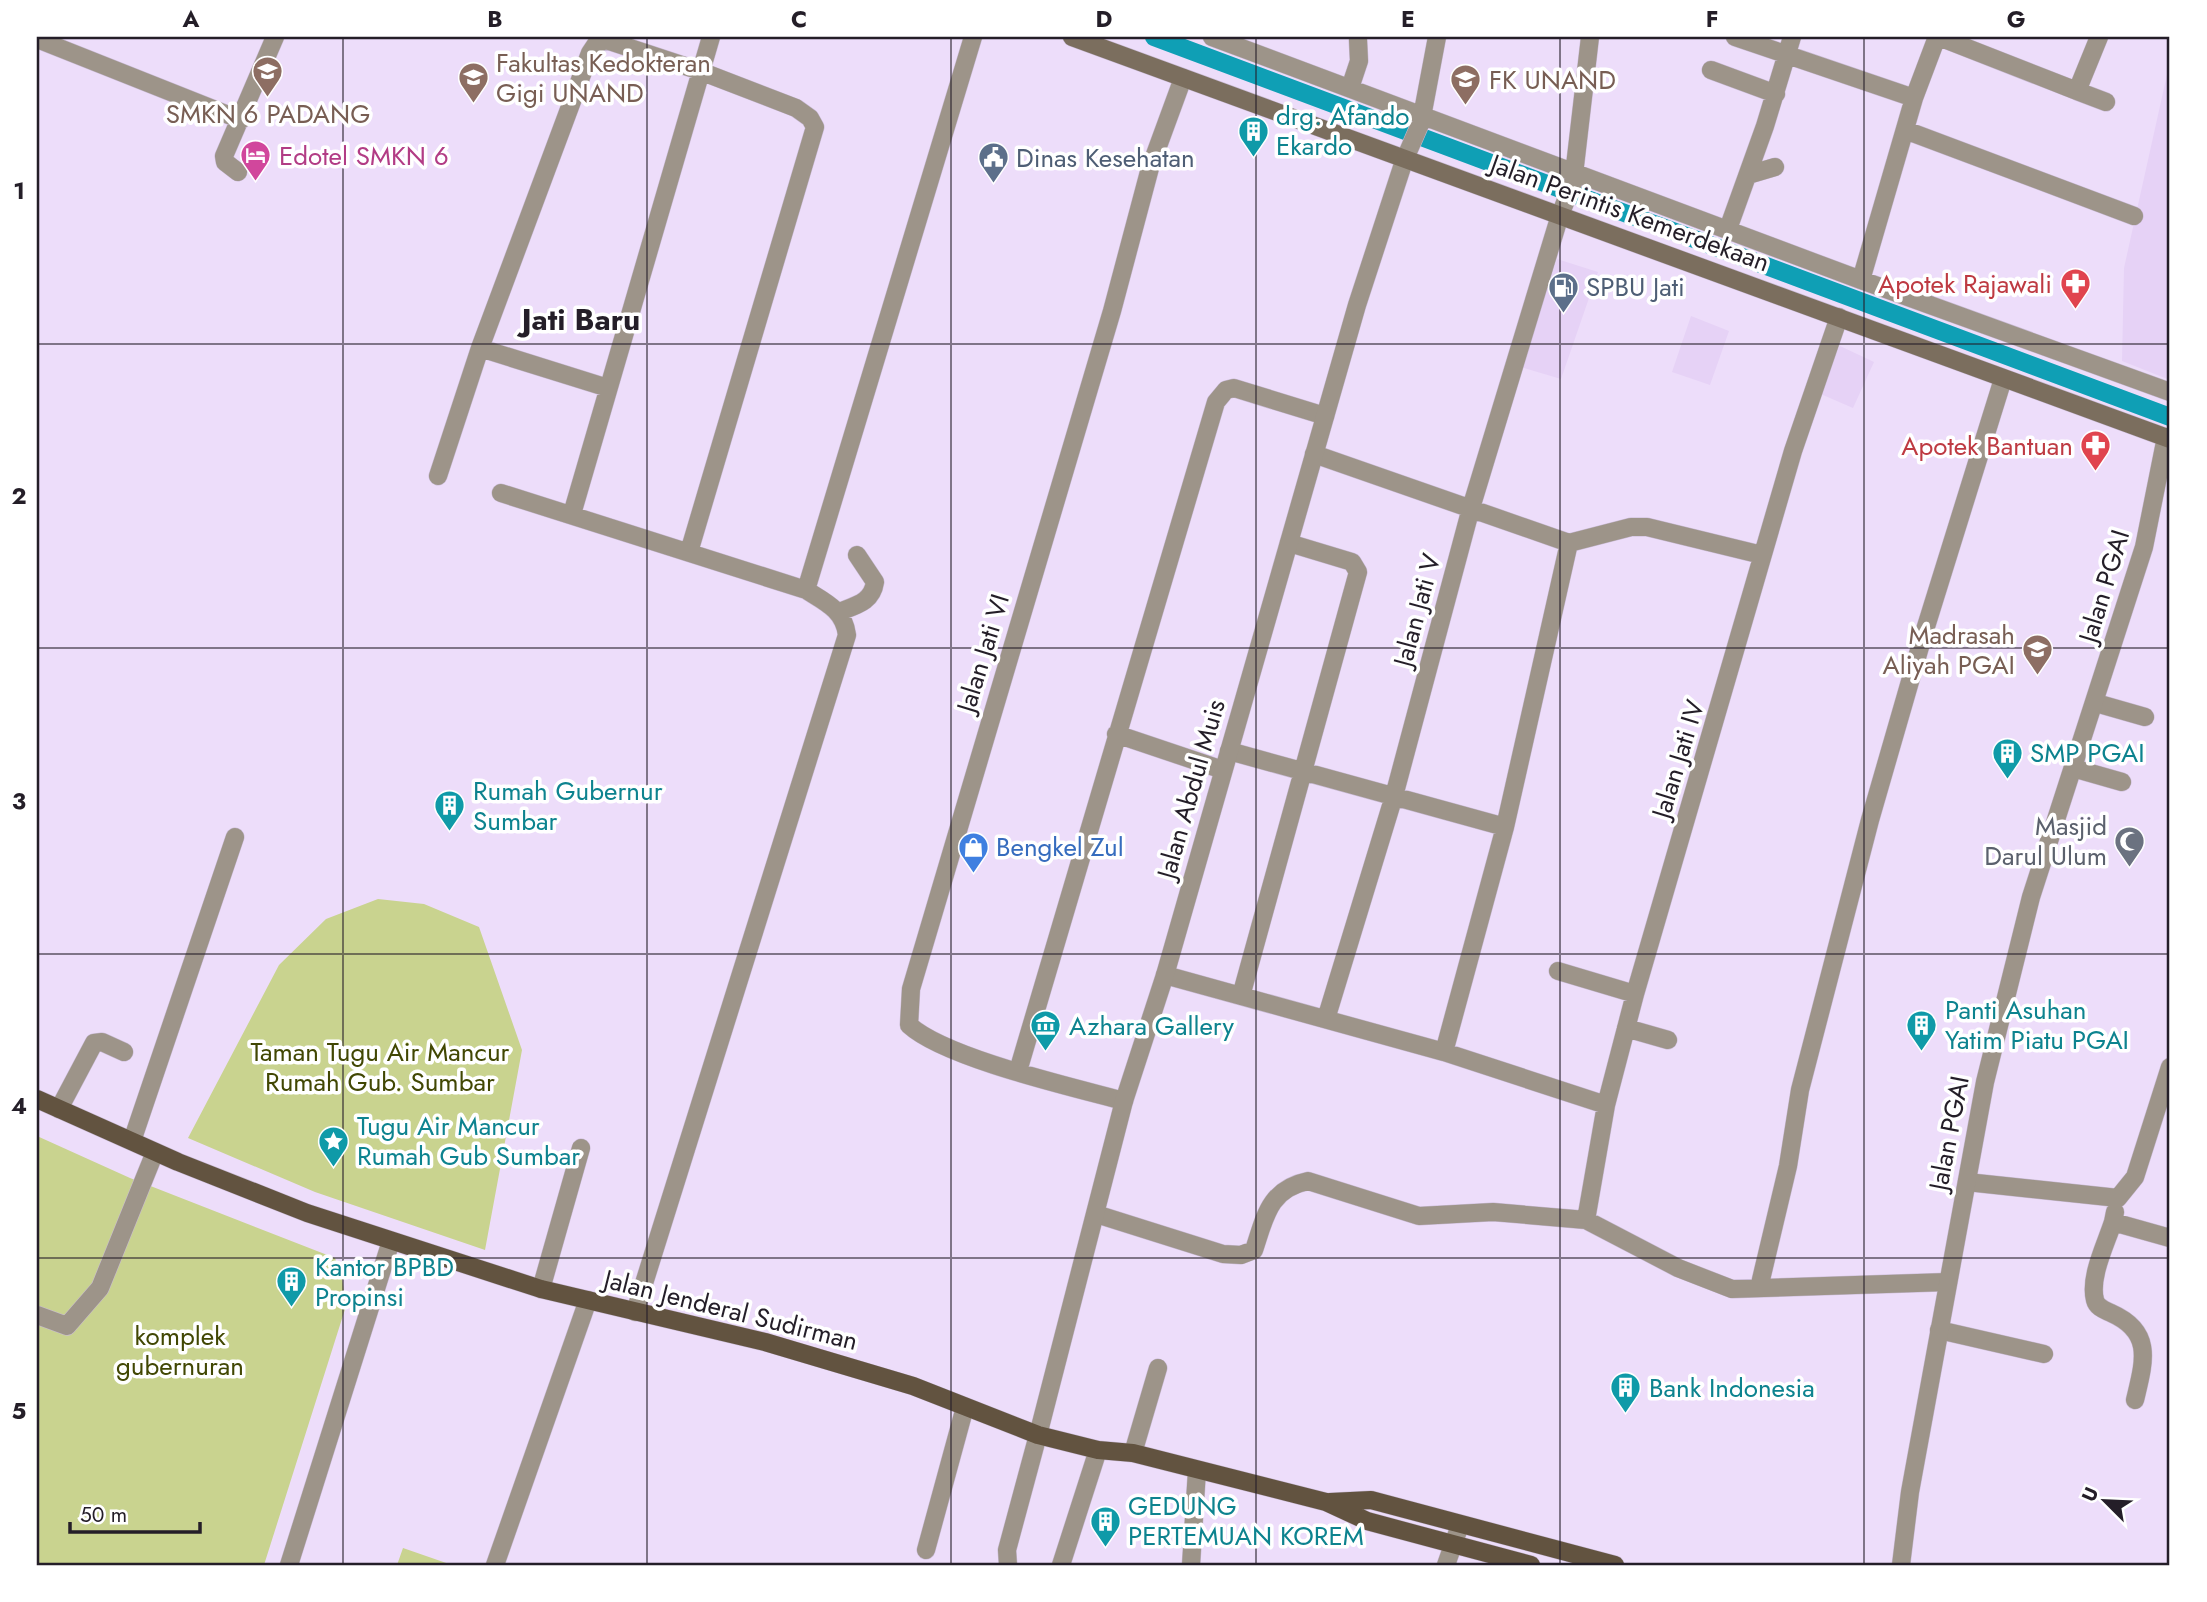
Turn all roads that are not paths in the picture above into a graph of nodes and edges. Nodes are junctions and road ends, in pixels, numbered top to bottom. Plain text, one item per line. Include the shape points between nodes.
1 (275, 37) edge
2 (711, 37) edge
3 (973, 37) edge
4 (1072, 37) edge
5 (1212, 37) edge
6 (1437, 37) edge
7 (1590, 37) edge
8 (1735, 37) edge
9 (1938, 37) edge
10 (2099, 37) edge
11 (37, 39) edge
12 (1358, 40) dead end
13 (1789, 45) edge
14 (1711, 70) dead end
15 (700, 71) junction
16 (1183, 78) junction
17 (1350, 88) junction
18 (2077, 91) junction
19 (1776, 94) junction
20 (1914, 98) junction
21 (2106, 102) dead end
22 (1422, 118) junction
23 (241, 120) junction
24 (1905, 130) junction
25 (1407, 155) junction
26 (1775, 167) dead end
27 (238, 172) dead end
28 (1748, 175) junction
29 (1574, 177) junction
30 (1563, 209) junction
31 (2134, 216) dead end
32 (1728, 229) junction
33 (1861, 280) junction
34 (1839, 317) junction
35 (480, 348) junction
36 (2003, 379) junction
37 (608, 388) junction
38 (2170, 392) edge
39 (1325, 416) junction
40 (2169, 433) edge
41 (1314, 454) junction
42 (438, 476) dead end
43 (501, 493) dead end
44 (1471, 508) junction
45 (572, 514) junction
46 (1569, 542) junction
47 (1289, 543) junction
48 (689, 552) junction
49 (857, 555) dead end
50 (1762, 555) junction
51 (806, 590) junction
52 (839, 612) junction
53 (2096, 703) junction
54 (2145, 717) dead end
55 (1116, 734) junction
56 (1229, 751) junction
57 (2073, 768) junction
58 (1223, 770) junction
59 (1303, 770) junction
60 (2122, 782) dead end
61 (1394, 796) junction
62 (1505, 827) junction
63 (235, 837) dead end
64 (1558, 971) dead end
65 (1166, 975) junction
66 (1635, 994) junction
67 (1241, 996) junction
68 (1326, 1018) junction
69 (1626, 1028) junction
70 (1668, 1041) dead end
71 (124, 1052) dead end
72 (1444, 1052) junction
73 (2170, 1067) edge
74 (1018, 1071) junction
75 (37, 1099) edge
76 (1124, 1101) junction
77 (1606, 1105) junction
78 (60, 1109) junction
79 (132, 1141) junction
80 (581, 1148) dead end
81 (155, 1152) junction
82 (1967, 1182) junction
83 (2118, 1198) junction
84 (1096, 1214) junction
85 (1586, 1220) junction
86 (2113, 1222) junction
87 (2170, 1238) edge
88 (391, 1241) junction
89 (1948, 1282) junction
90 (1759, 1288) junction
91 (541, 1289) junction
92 (588, 1300) junction
93 (635, 1312) junction
94 (37, 1315) edge
95 (1939, 1330) junction
96 (2044, 1354) dead end
97 (1158, 1368) dead end
98 (2135, 1400) dead end
99 (965, 1406) junction
100 (1038, 1435) junction
101 (1098, 1450) junction
102 (1133, 1453) junction
103 (1197, 1470) junction
104 (1326, 1502) junction
105 (1460, 1525) junction
106 (1454, 1544) junction
107 (926, 1550) dead end
108 (289, 1565) edge
109 (495, 1565) edge
110 (1008, 1565) edge
111 (1061, 1565) edge
112 (1191, 1565) edge
113 (1447, 1565) edge
114 (1531, 1565) edge
115 (1615, 1565) edge
116 (1901, 1565) edge

1 - 23 street
2 - 15 street
3 - 51 street
4 - 16 main road, Jalan Perintis Kemerdekaan
5 - 17 street
6 - 22 street, Jalan Abdul Muis
7 - 29 street, Jalan Jati V
8 - 13 street
9 - 18 street
9 - 20 street
10 - 18 street
11 - 23 street
12 - 17 street via 1359,61
13 - 19 street
13 - 20 street
14 - 19 street
15 - 35 street via 606,40 596,44
15 - 37 street
15 - 48 street via 796,108 815,127
16 - 25 main road, Jalan Perintis Kemerdekaan
16 - 74 street, Jalan Jati VI via 1150,168 1112,312 911,989 909,1025 923,1038
17 - 22 street
18 - 21 street
19 - 28 street
20 - 24 street
22 - 25 street, Jalan Abdul Muis
22 - 29 street
23 - 27 street via 224,156
24 - 31 street
24 - 33 street
25 - 30 main road, Jalan Perintis Kemerdekaan
25 - 39 street, Jalan Abdul Muis
26 - 28 street
28 - 32 street
29 - 30 street, Jalan Jati V
29 - 32 street
30 - 34 main road, Jalan Perintis Kemerdekaan
30 - 44 street, Jalan Jati V
32 - 33 street
33 - 38 street
34 - 36 main road, Jalan Perintis Kemerdekaan
34 - 50 street, Jalan Jati IV
35 - 37 street
35 - 42 street
36 - 40 main road, Jalan Perintis Kemerdekaan
36 - 90 street via 1856,872 1800,1090 1788,1166
37 - 45 street
39 - 41 street, Jalan Abdul Muis
39 - 55 street via 1234,388 1220,394
40 - 53 street, Jalan PGAI via 2144,547
41 - 44 street
41 - 47 street, Jalan Abdul Muis
43 - 45 street
44 - 46 street
44 - 61 street, Jalan Jati V
45 - 48 street
46 - 50 street via 1647,527
46 - 62 street
47 - 56 street, Jalan Abdul Muis
47 - 59 street via 1352,562 1358,572
48 - 51 street
49 - 52 street via 876,582 874,592 867,601
50 - 66 street, Jalan Jati IV
51 - 52 street
52 - 93 street via 847,635
53 - 54 street
53 - 57 street, Jalan PGAI
55 - 58 street
55 - 74 street
56 - 58 street, Jalan Abdul Muis
56 - 59 street
57 - 60 street
57 - 82 street, Jalan PGAI via 2031,897 1985,1082
58 - 65 street, Jalan Abdul Muis
59 - 61 street
59 - 67 street
61 - 62 street
61 - 68 street, Jalan Jati V
62 - 72 street
63 - 79 street
64 - 66 street
65 - 67 street
65 - 76 street, Jalan Abdul Muis
66 - 69 street, Jalan Jati IV
67 - 68 street
68 - 72 street
69 - 70 street
69 - 77 street, Jalan Jati IV
71 - 78 street via 94,1043
72 - 77 street
73 - 83 street via 2135,1177
74 - 76 street, Jalan Jati VI
75 - 78 main road, Jalan Jenderal Sudirman
76 - 84 street, Jalan Abdul Muis
77 - 85 street, Jalan Jati IV
78 - 79 main road, Jalan Jenderal Sudirman
79 - 81 main road, Jalan Jenderal Sudirman
80 - 91 street
81 - 88 main road, Jalan Jenderal Sudirman
81 - 94 street via 100,1288 67,1326
82 - 83 street
82 - 89 street, Jalan PGAI
83 - 86 street
84 - 85 street via 1223,1254 1241,1255 1254,1250 1265,1211 1290,1185 1308,1181 1419,1216 1493,1212
84 - 100 street, Jalan Abdul Muis
85 - 90 street via 1718,1286
86 - 87 street
86 - 98 street via 2094,1284 2095,1301 2098,1307 2129,1321 2141,1340 2144,1364
88 - 91 main road, Jalan Jenderal Sudirman
88 - 108 street
89 - 90 street
89 - 95 street, Jalan PGAI
91 - 92 main road, Jalan Jenderal Sudirman
92 - 93 main road, Jalan Jenderal Sudirman
92 - 109 street
93 - 99 main road, Jalan Jenderal Sudirman via 765,1342
95 - 96 street
95 - 116 street, Jalan PGAI
97 - 102 street
99 - 100 main road, Jalan Jenderal Sudirman
99 - 107 street
100 - 101 main road, Jalan Jenderal Sudirman
100 - 110 street, Jalan Abdul Muis via 1007,1550
101 - 102 main road, Jalan Jenderal Sudirman
101 - 111 street
102 - 103 main road, Jalan Jenderal Sudirman
103 - 104 main road, Jalan Jenderal Sudirman
103 - 112 street
104 - 105 main road, Jalan Jenderal Sudirman via 1371,1500
104 - 106 main road, Jalan Jenderal Sudirman via 1367,1521
105 - 106 street
105 - 115 main road, Jalan Jenderal Sudirman
106 - 113 street
106 - 114 main road, Jalan Jenderal Sudirman

